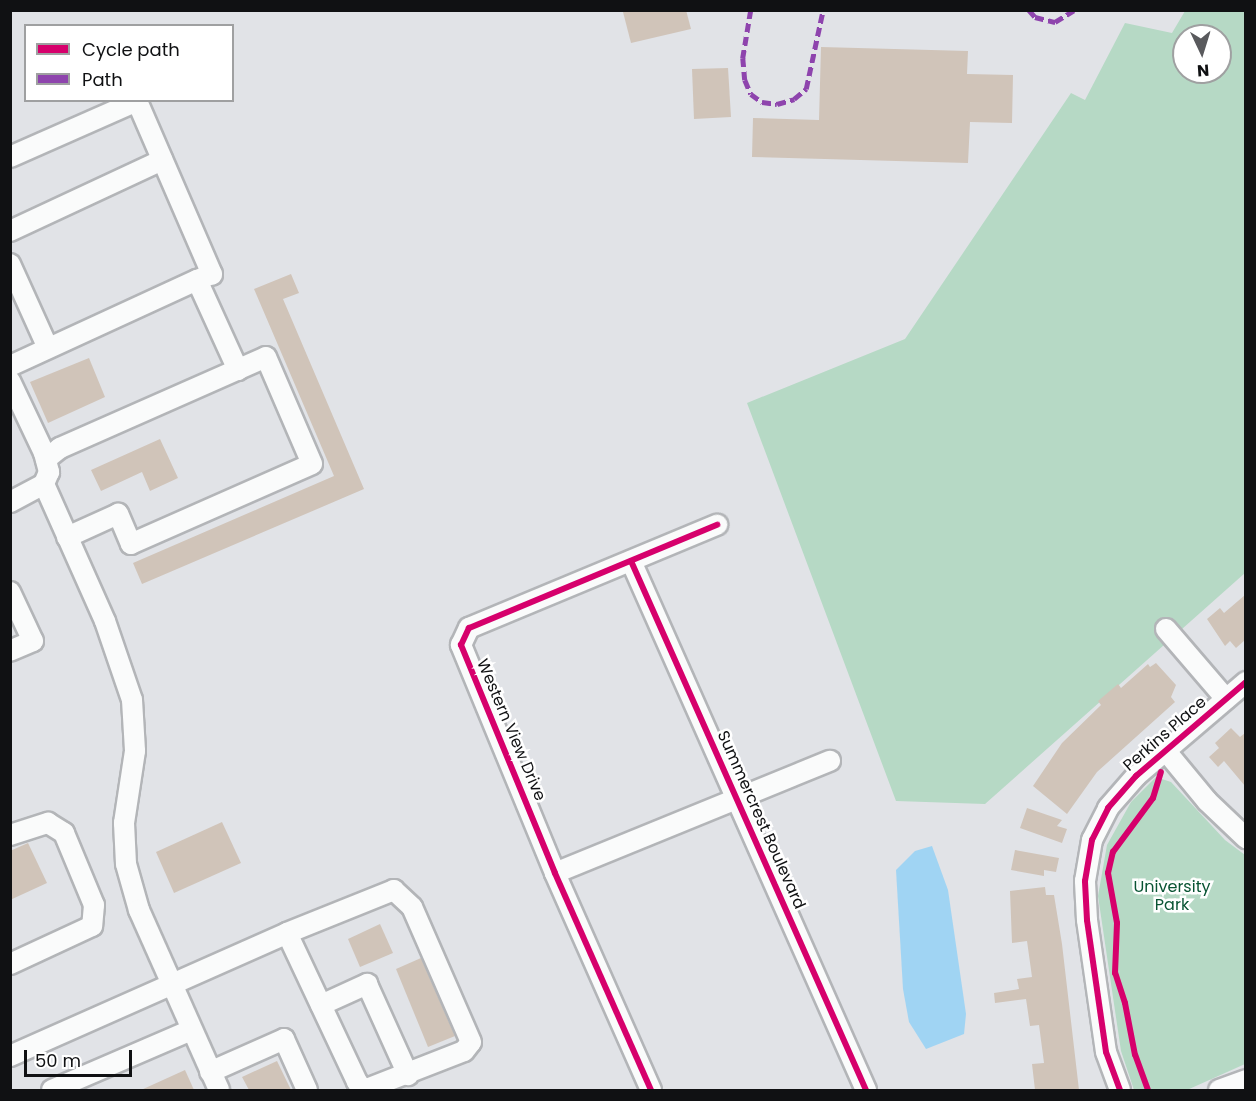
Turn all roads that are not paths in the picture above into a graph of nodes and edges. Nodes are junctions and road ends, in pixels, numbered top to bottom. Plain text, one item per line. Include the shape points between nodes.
1 (135, 102) edge
2 (137, 102) edge
3 (10, 157) edge
4 (162, 160) junction
5 (10, 231) edge
6 (10, 264) edge
7 (197, 280) junction
8 (48, 348) junction
9 (10, 366) edge
10 (237, 370) junction
11 (10, 381) edge
12 (46, 459) junction
13 (44, 484) junction
14 (10, 502) edge
15 (717, 525) dead end
16 (67, 537) junction
17 (631, 561) junction
18 (10, 592) edge
19 (1166, 629) dead end
20 (10, 651) edge
21 (1245, 682) edge
22 (1226, 699) junction
23 (1165, 750) junction
24 (830, 761) dead end
25 (737, 799) junction
26 (10, 835) edge
27 (1245, 838) edge
28 (555, 873) junction
29 (279, 937) junction
30 (10, 964) edge
31 (172, 984) junction
32 (321, 1005) junction
33 (191, 1030) junction
34 (10, 1056) edge
35 (210, 1072) junction
36 (408, 1075) junction
37 (1245, 1080) edge
38 (60, 1089) edge
39 (219, 1090) edge
40 (307, 1090) edge
41 (651, 1090) edge
42 (866, 1090) edge
43 (1120, 1090) edge
44 (1219, 1090) edge

1 - 3 street
2 - 4 street
4 - 5 street
4 - 7 street via 212,274
6 - 8 street
7 - 8 street
7 - 10 street
8 - 9 street
10 - 12 street via 60,448
10 - 16 street via 266,357 312,464 132,544 118,514
11 - 12 street
12 - 13 street via 49,472
13 - 14 street
13 - 16 street
15 - 17 street, Western View Drive
16 - 31 street via 105,621 132,699 135,751 124,823 126,864 139,910
17 - 25 street, Summercrest Boulevard
17 - 28 street, Western View Drive via 469,628 463,636 465,660 518,777
18 - 20 street via 33,641
19 - 22 street
21 - 22 street, Perkins Place
22 - 23 street, Perkins Place
23 - 27 street via 1207,801
23 - 43 street, Perkins Place via 1108,808 1092,840 1085,881 1106,1052
24 - 25 street
25 - 28 street
25 - 42 street, Summercrest Boulevard
26 - 30 street via 48,823 64,833 94,904 92,926
28 - 41 street, Western View Drive
29 - 31 street
29 - 32 street
29 - 36 street via 381,892 394,890 404,897 471,1042 464,1051
31 - 33 street
31 - 34 street
32 - 36 street via 364,1090
32 - 36 street via 368,984
33 - 35 street
33 - 38 street
35 - 39 street
35 - 40 street via 284,1039
37 - 44 street

